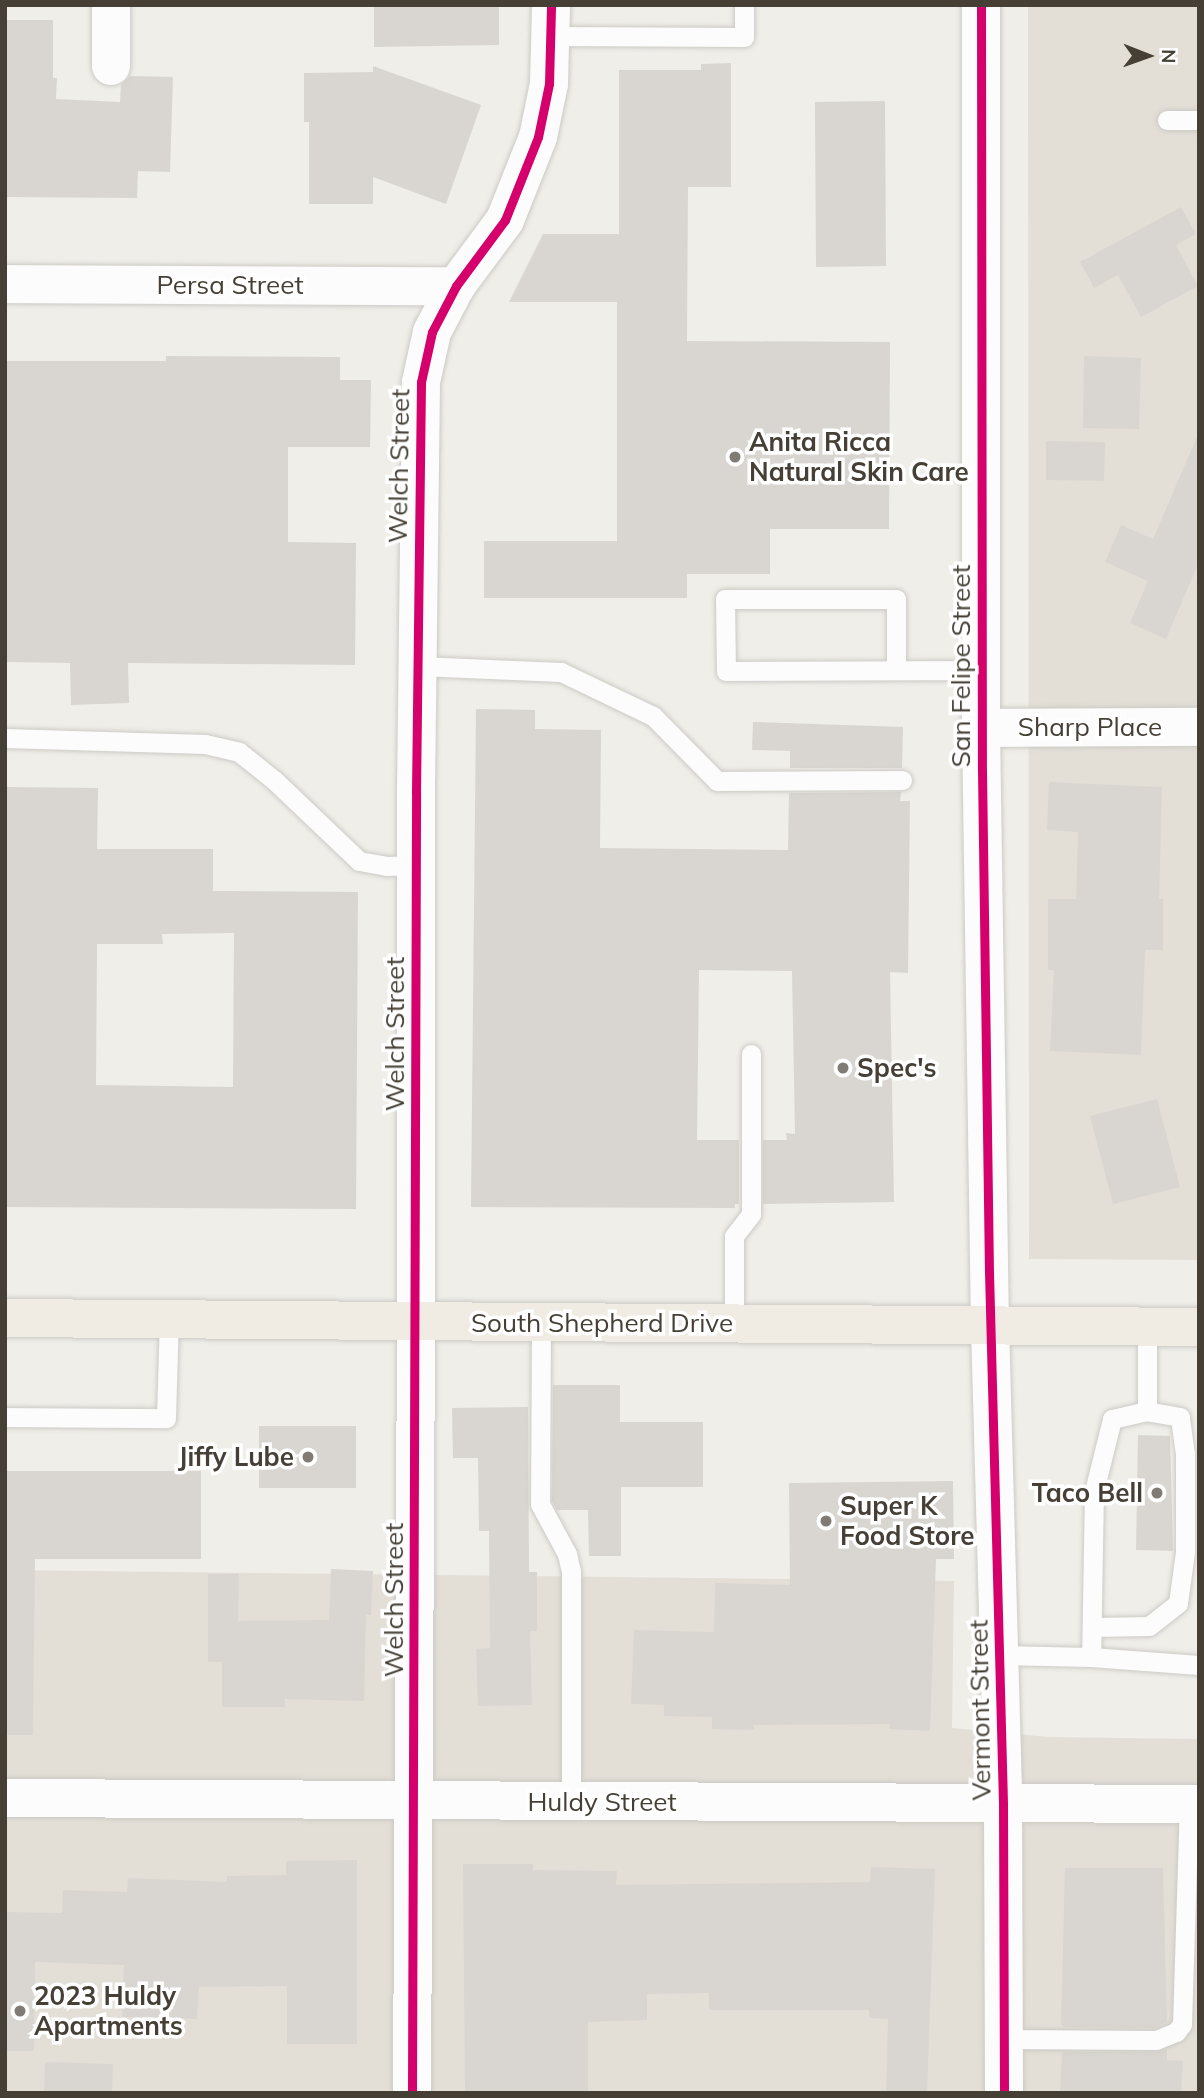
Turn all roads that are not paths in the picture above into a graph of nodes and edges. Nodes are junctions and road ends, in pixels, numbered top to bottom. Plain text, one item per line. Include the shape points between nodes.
1 (111, 5) edge
2 (744, 5) edge
3 (981, 5) edge
4 (551, 21) edge
5 (111, 66) dead end
6 (1167, 120) dead end
7 (1199, 120) edge
8 (5, 284) edge
9 (456, 286) junction
10 (418, 666) junction
11 (896, 670) junction
12 (981, 670) junction
13 (1199, 727) edge
14 (981, 728) junction
15 (5, 738) edge
16 (902, 780) dead end
17 (416, 865) junction
18 (751, 1054) dead end
19 (5, 1318) edge
20 (169, 1320) junction
21 (416, 1321) junction
22 (541, 1322) junction
23 (734, 1324) junction
24 (990, 1326) junction
25 (1147, 1327) junction
26 (1199, 1327) edge
27 (1147, 1410) junction
28 (5, 1417) edge
29 (1093, 1626) junction
30 (1000, 1655) junction
31 (1091, 1657) junction
32 (1199, 1665) edge
33 (5, 1798) edge
34 (414, 1800) junction
35 (571, 1801) junction
36 (1003, 1803) junction
37 (1194, 1804) edge
38 (1003, 2039) junction
39 (412, 2093) edge
40 (1004, 2093) edge

1 - 5 street
2 - 4 lane via 744,37
3 - 12 street, San Felipe Street
4 - 9 street, Welch Street via 549,84 538,137 505,220
6 - 7 lane
8 - 9 street, Persa Street
9 - 10 street, Welch Street via 432,332 421,382
10 - 16 lane via 561,672 653,716 718,781
10 - 17 street, Welch Street
11 - 11 lane via 896,599 725,598 726,671
11 - 12 lane
12 - 14 street, San Felipe Street
13 - 14 street, Sharp Place
14 - 24 street, San Felipe Street
15 - 17 lane via 205,744 239,752 274,779 359,861
17 - 21 street, Welch Street
18 - 23 lane via 751,1214 734,1236
19 - 20 main road, South Shepherd Drive
20 - 21 main road, South Shepherd Drive
20 - 28 lane via 166,1418
21 - 22 main road, South Shepherd Drive
21 - 34 street, Welch Street
22 - 23 main road, South Shepherd Drive
22 - 35 lane via 540,1504 572,1571
23 - 24 main road, South Shepherd Drive
24 - 25 main road, South Shepherd Drive
24 - 30 street, Vermont Street
25 - 26 main road, South Shepherd Drive
25 - 27 lane
27 - 29 lane via 1112,1419 1094,1491
27 - 29 lane via 1180,1418 1185,1454 1185,1552 1178,1603 1149,1626
29 - 31 lane
30 - 31 lane
30 - 36 street, Vermont Street
31 - 32 lane
33 - 34 street, Huldy Street
34 - 35 street, Huldy Street
34 - 39 street, Welch Street
35 - 36 street, Huldy Street
36 - 37 street, Huldy Street
36 - 38 street, Vermont Street
37 - 38 lane via 1182,2024 1176,2032 1156,2040
38 - 40 street, Vermont Street

